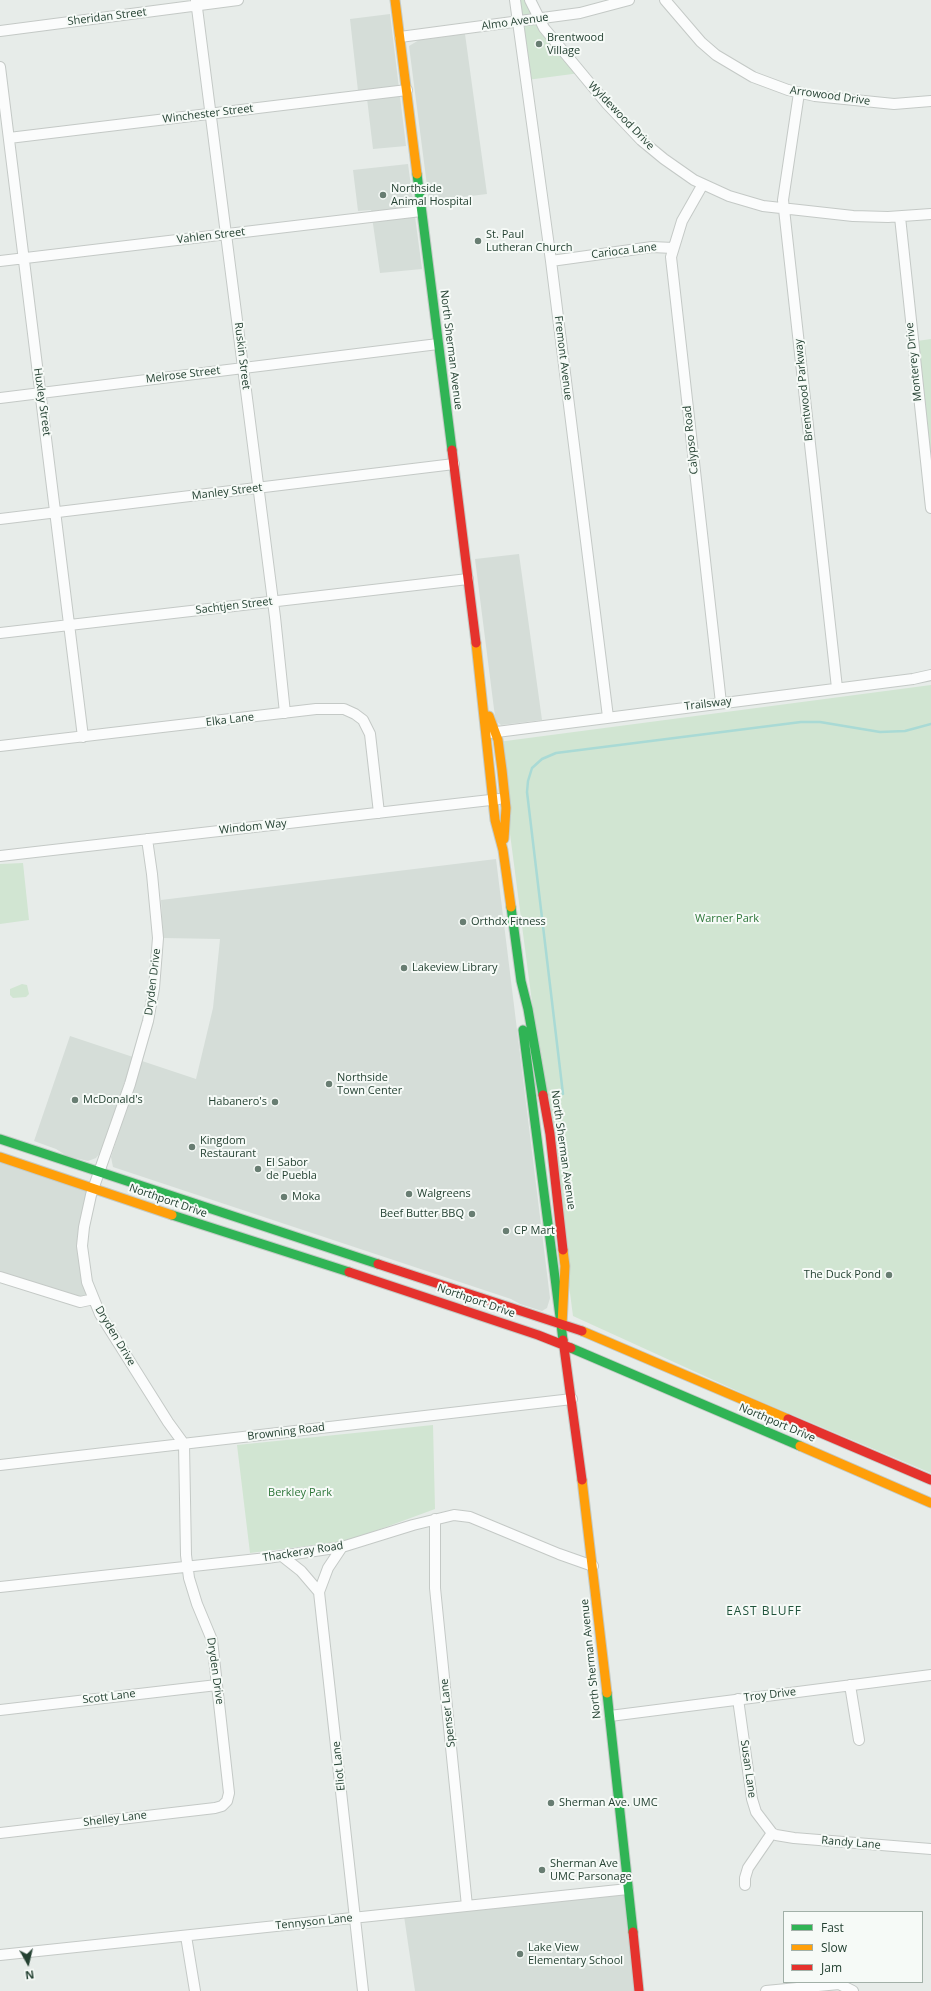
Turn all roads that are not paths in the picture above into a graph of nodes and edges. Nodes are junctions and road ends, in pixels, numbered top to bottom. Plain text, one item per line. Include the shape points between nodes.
1 (238, 0) edge
2 (395, 0) edge
3 (515, 0) edge
4 (530, 0) edge
5 (629, 0) edge
6 (665, 0) edge
7 (196, 3) edge
8 (539, 19) junction
9 (518, 22) junction
10 (0, 30) edge
11 (400, 38) junction
12 (0, 67) edge
13 (1, 86) edge
14 (407, 90) junction
15 (799, 93) junction
16 (931, 101) edge
17 (211, 114) junction
18 (9, 138) junction
19 (703, 184) junction
20 (784, 209) junction
21 (421, 211) junction
22 (931, 214) edge
23 (900, 217) junction
24 (226, 234) junction
25 (673, 248) junction
26 (24, 258) junction
27 (551, 260) junction
28 (0, 261) edge
29 (438, 344) junction
30 (243, 368) junction
31 (40, 393) junction
32 (0, 398) edge
33 (454, 464) junction
34 (258, 488) junction
35 (931, 508) edge
36 (56, 513) junction
37 (0, 520) edge
38 (468, 579) junction
39 (272, 601) junction
40 (70, 624) junction
41 (0, 633) edge
42 (931, 675) edge
43 (837, 688) junction
44 (720, 703) junction
45 (285, 713) junction
46 (608, 717) junction
47 (490, 733) junction
48 (83, 737) junction
49 (0, 746) edge
50 (505, 798) junction
51 (492, 800) junction
52 (379, 813) junction
53 (147, 840) junction
54 (503, 850) junction
55 (0, 856) edge
56 (520, 981) junction
57 (0, 1138) edge
58 (0, 1156) edge
59 (100, 1171) junction
60 (94, 1188) junction
61 (340, 1251) junction
62 (305, 1258) junction
63 (0, 1277) edge
64 (94, 1299) junction
65 (562, 1325) junction
66 (565, 1346) junction
67 (572, 1400) junction
68 (184, 1444) junction
69 (0, 1465) edge
70 (931, 1480) edge
71 (931, 1503) edge
72 (435, 1520) junction
73 (342, 1547) junction
74 (282, 1556) junction
75 (593, 1566) junction
76 (188, 1567) junction
77 (0, 1587) edge
78 (319, 1592) junction
79 (931, 1675) edge
80 (217, 1685) junction
81 (850, 1685) junction
82 (738, 1699) junction
83 (0, 1710) edge
84 (610, 1716) junction
85 (859, 1740) dead end
86 (227, 1801) joint
87 (772, 1832) junction
88 (0, 1833) edge
89 (931, 1849) edge
90 (745, 1885) dead end
91 (628, 1889) junction
92 (467, 1906) junction
93 (355, 1918) junction
94 (186, 1936) junction
95 (0, 1955) edge
96 (852, 1990) edge
97 (195, 1991) edge
98 (363, 1991) edge
99 (639, 1991) edge
100 (766, 1991) edge

1 - 7 street, Sheridan Street
2 - 11 street, North Sherman Avenue
3 - 9 street, Fremont Avenue
4 - 8 street, Wyldewood Drive
5 - 8 street, Almo Avenue via 601,8
6 - 15 street, Arrowood Drive via 701,42 716,55 753,77
7 - 10 street, Sheridan Street
7 - 17 street, Ruskin Street
8 - 9 street, Almo Avenue
8 - 19 street, Wyldewood Drive via 569,60 641,140 664,159
9 - 11 street, Almo Avenue
9 - 27 street, Fremont Avenue
11 - 14 street, North Sherman Avenue
12 - 13 street, Huxley Street
13 - 18 street, Huxley Street
14 - 17 street, Winchester Street
14 - 21 street, North Sherman Avenue
15 - 16 street, Arrowood Drive via 894,104
15 - 20 street, Brentwood Parkway via 782,195
17 - 18 street, Winchester Street
17 - 24 street, Ruskin Street
18 - 26 street, Huxley Street
19 - 20 street, Wyldewood Drive via 729,196
19 - 25 street, Calypso Road via 682,221
20 - 23 street, Wyldewood Drive via 853,216
20 - 43 street, Brentwood Parkway
21 - 24 street, Vahlen Street
21 - 29 street, North Sherman Avenue
22 - 23 street, Wyldewood Drive
23 - 35 street, Monterey Drive
24 - 26 street, Vahlen Street
24 - 30 street, Ruskin Street
25 - 27 street, Carioca Lane via 652,247
25 - 44 street, Calypso Road via 671,257 674,297
26 - 28 street, Vahlen Street
26 - 31 street, Huxley Street
27 - 46 street, Fremont Avenue
29 - 30 street, Melrose Street
29 - 33 street, North Sherman Avenue
30 - 31 street, Melrose Street
30 - 34 street, Ruskin Street
31 - 32 street, Melrose Street
31 - 36 street, Huxley Street
33 - 34 street, Manley Street
33 - 38 street, North Sherman Avenue
34 - 36 street, Manley Street
34 - 39 street, Ruskin Street
36 - 37 street, Manley Street
36 - 40 street, Huxley Street
38 - 39 street, Sachtjen Street
38 - 47 street, North Sherman Avenue via 483,703
39 - 40 street, Sachtjen Street
39 - 45 street, Ruskin Street
40 - 41 street, Sachtjen Street
40 - 48 street, Huxley Street
42 - 43 street, Trailsway
43 - 44 street, Trailsway
44 - 46 street, Trailsway
45 - 48 street, Elka Lane
45 - 52 street, Elka Lane via 344,709 363,720 370,734
46 - 47 street, Trailsway
47 - 50 street, North Sherman Avenue via 500,752
47 - 51 street, North Sherman Avenue
48 - 49 street, Elka Lane
50 - 51 street, Windom Way
50 - 54 street, North Sherman Avenue
51 - 52 street, Windom Way
51 - 54 street, North Sherman Avenue via 497,833
52 - 53 street, Windom Way
53 - 55 street, Windom Way
53 - 59 street, Dryden Drive via 158,938 154,988 146,1030
54 - 56 street, North Sherman Avenue
56 - 65 street, North Sherman Avenue via 520,1010 535,1135
56 - 65 street, North Sherman Avenue via 528,1009 546,1106 556,1177 565,1266
57 - 59 street, Northport Drive
58 - 60 street, Northport Drive
59 - 60 street, Dryden Drive
59 - 61 street, Northport Drive
60 - 62 street, Northport Drive
60 - 64 street, Dryden Drive via 82,1246 87,1282
61 - 62 street
61 - 65 street, Northport Drive
62 - 66 street, Northport Drive via 436,1300
63 - 64 street via 80,1302
64 - 68 street, Dryden Drive via 118,1343
65 - 66 street, North Sherman Avenue
65 - 70 street, Northport Drive via 628,1349
66 - 67 street, North Sherman Avenue
66 - 71 street, Northport Drive
67 - 68 street, Browning Road
67 - 75 street, North Sherman Avenue
68 - 69 street, Browning Road
68 - 76 street, Dryden Drive
72 - 73 street, Thackeray Road
72 - 75 street, Thackeray Road via 454,1515 470,1517
72 - 92 street, Spenser Lane via 435,1588
73 - 74 street, Thackeray Road
73 - 78 street, Eliot Lane via 328,1568
74 - 76 street, Thackeray Road
74 - 78 street via 301,1571
75 - 84 street, North Sherman Avenue
76 - 77 street, Thackeray Road
76 - 80 street, Dryden Drive via 197,1604 212,1640
78 - 93 street, Eliot Lane
79 - 81 street, Troy Drive
80 - 83 street, Scott Lane
80 - 86 street, Dryden Drive
81 - 82 street, Troy Drive
81 - 85 street
82 - 84 street, Troy Drive
82 - 87 street, Susan Lane via 752,1799 756,1812
84 - 91 street, North Sherman Avenue
86 - 88 street, Shelley Lane via 215,1808
87 - 89 street, Randy Lane via 794,1838
87 - 90 street via 748,1868
91 - 92 street, Tennyson Lane
91 - 99 street, North Sherman Avenue
92 - 93 street, Tennyson Lane
93 - 94 street, Tennyson Lane
93 - 98 street, Eliot Lane
94 - 95 street, Tennyson Lane
94 - 97 street
96 - 100 street via 839,1984

